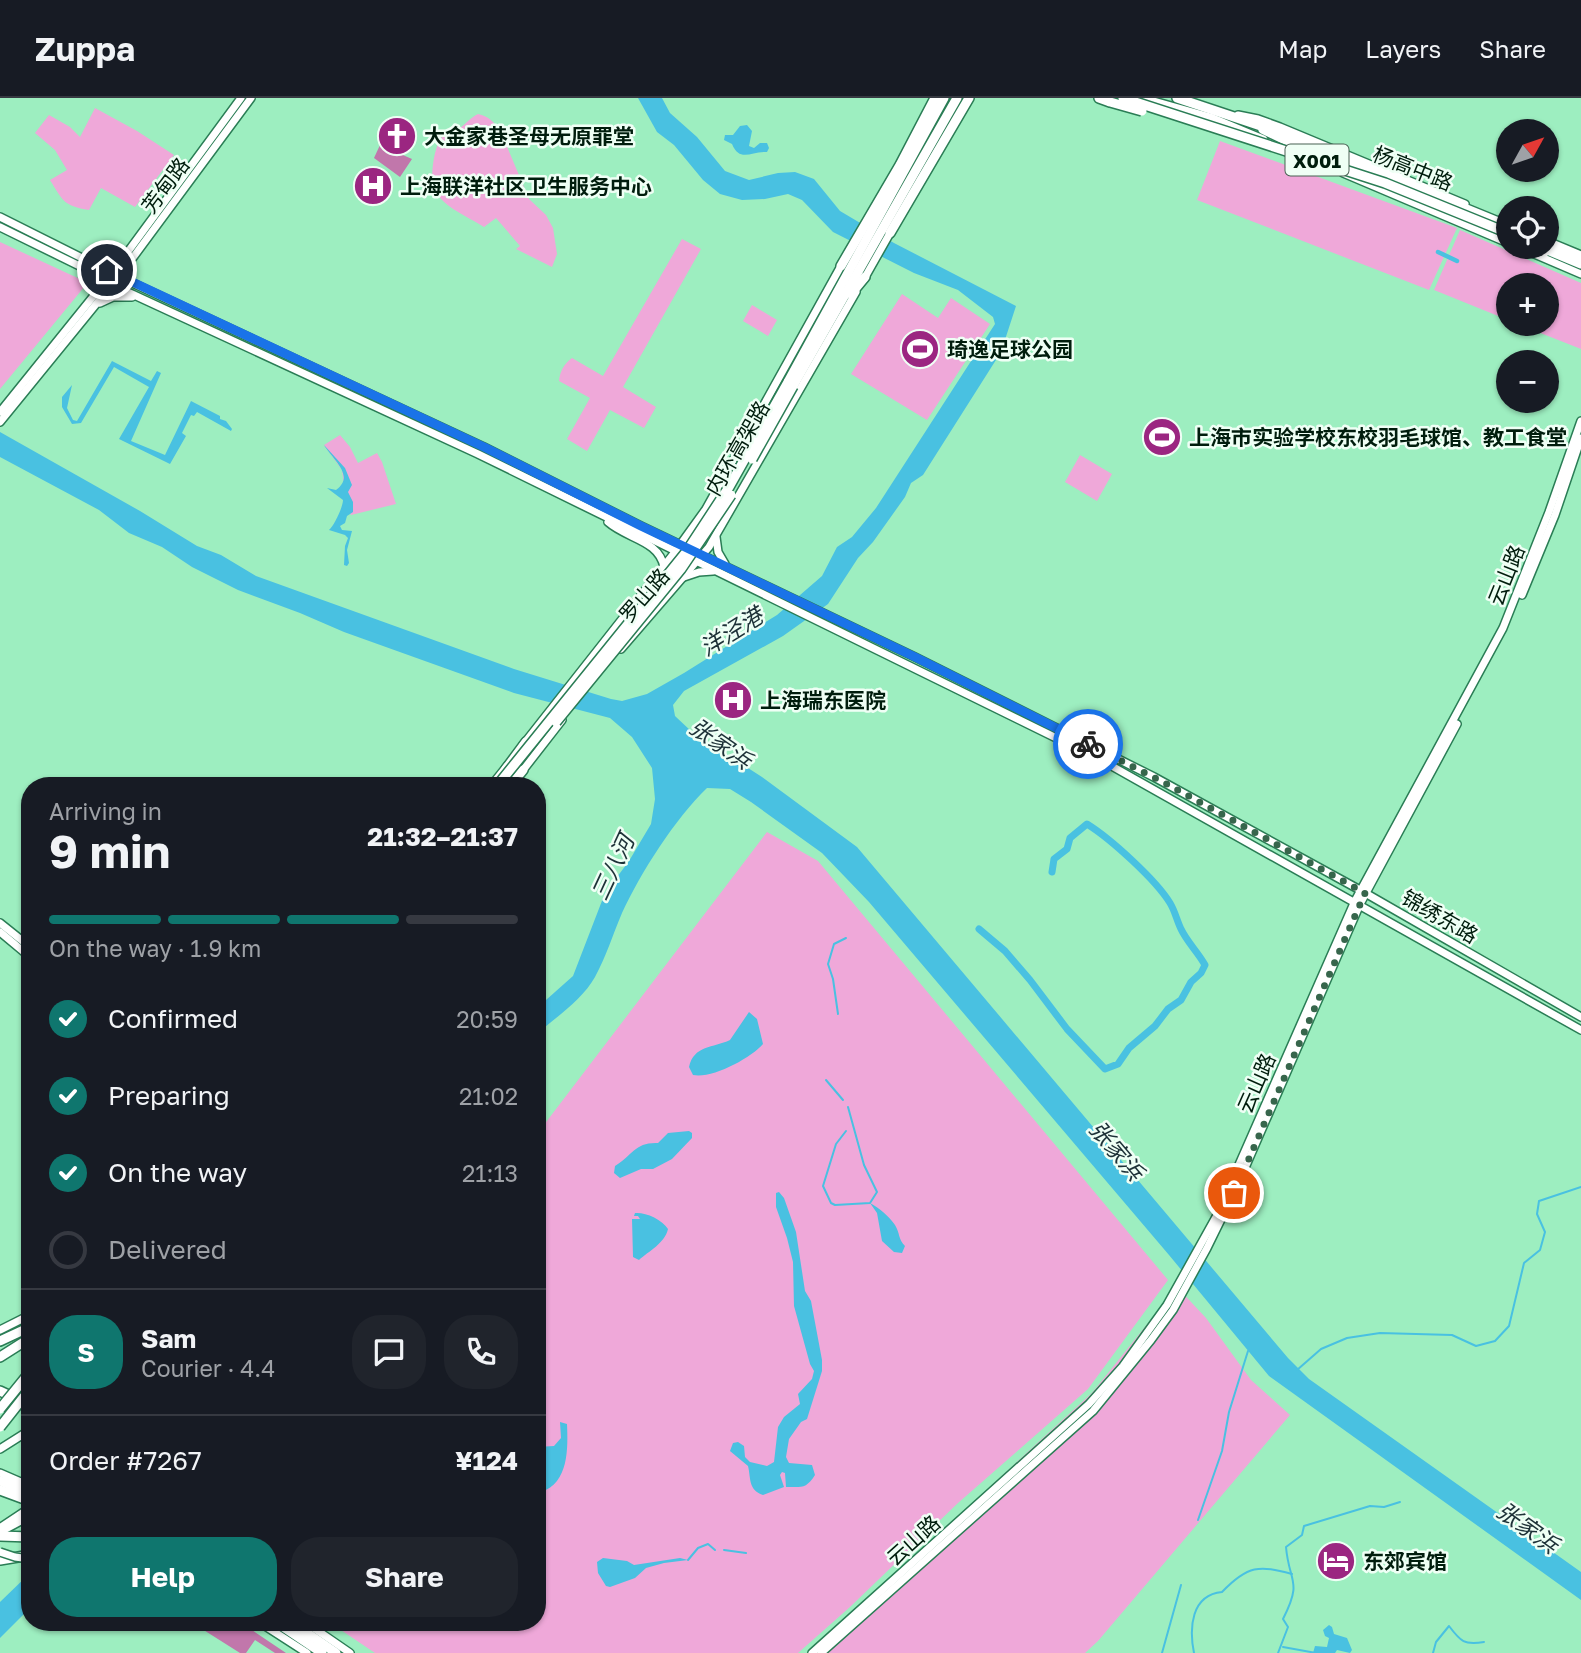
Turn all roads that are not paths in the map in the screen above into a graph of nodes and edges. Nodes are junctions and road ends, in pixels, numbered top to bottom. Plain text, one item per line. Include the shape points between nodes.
1 (242, 98) edge
2 (251, 98) edge
3 (935, 98) edge
4 (944, 98) edge
5 (959, 98) edge
6 (969, 98) edge
7 (974, 98) edge
8 (1099, 98) edge
9 (1122, 98) edge
10 (1139, 98) edge
11 (1108, 99) edge
12 (1180, 99) edge
13 (1160, 112) junction
14 (1227, 113) junction
15 (1267, 142) junction
16 (934, 157) junction
17 (915, 173) junction
18 (1465, 204) dead end
19 (0, 217) edge
20 (1496, 221) edge
21 (879, 226) junction
22 (0, 227) edge
23 (1496, 230) edge
24 (1496, 230) edge
25 (1496, 238) edge
26 (1559, 247) edge
27 (1559, 256) edge
28 (1581, 256) edge
29 (1559, 257) edge
30 (1546, 259) edge
31 (1581, 266) edge
32 (853, 272) junction
33 (116, 274) junction
34 (1581, 274) edge
35 (110, 282) junction
36 (140, 298) junction
37 (96, 305) junction
38 (790, 384) junction
39 (0, 412) edge
40 (1581, 421) edge
41 (0, 422) edge
42 (1581, 438) edge
43 (600, 515) junction
44 (690, 531) junction
45 (662, 536) junction
46 (716, 537) junction
47 (681, 545) junction
48 (675, 552) junction
49 (703, 555) junction
50 (696, 563) junction
51 (664, 567) junction
52 (728, 567) junction
53 (715, 571) junction
54 (683, 577) junction
55 (526, 742) joint
56 (523, 770) joint
57 (501, 777) edge
58 (501, 777) edge
59 (511, 777) edge
60 (517, 777) edge
61 (1363, 892) junction
62 (1357, 902) junction
63 (0, 923) edge
64 (0, 933) edge
65 (21, 940) edge
66 (21, 950) edge
67 (1581, 1017) edge
68 (1581, 1030) edge
69 (21, 1320) edge
70 (21, 1327) edge
71 (0, 1330) edge
72 (21, 1331) edge
73 (0, 1340) edge
74 (21, 1343) edge
75 (0, 1357) edge
76 (21, 1383) edge
77 (1107, 1389) junction
78 (0, 1391) edge
79 (21, 1400) edge
80 (21, 1401) edge
81 (21, 1406) edge
82 (0, 1410) edge
83 (0, 1427) edge
84 (21, 1436) edge
85 (0, 1449) edge
86 (0, 1473) edge
87 (0, 1482) edge
88 (21, 1482) edge
89 (0, 1490) edge
90 (21, 1490) edge
91 (21, 1498) edge
92 (21, 1516) edge
93 (21, 1521) edge
94 (0, 1532) edge
95 (21, 1536) edge
96 (0, 1552) edge
97 (21, 1557) edge
98 (21, 1558) edge
99 (0, 1560) edge
100 (273, 1631) edge
101 (292, 1631) edge
102 (298, 1631) edge
103 (317, 1631) edge
104 (322, 1631) edge
105 (344, 1652) edge
106 (307, 1653) edge
107 (322, 1653) edge
108 (812, 1653) edge
109 (821, 1653) edge

1 - 33 main road, 芳甸路
2 - 33 main road, 芳甸路
3 - 21 highway
4 - 17 highway, 内环高架路
5 - 17 highway
6 - 16 highway
7 - 16 highway
8 - 11 highway
9 - 13 highway, 杨高中路 / X001, bridge
10 - 15 highway via 1210,118
11 - 13 highway, bridge
11 - 15 main road, 杨高中路 / X001
12 - 14 highway, 杨高中路 / X001
13 - 23 highway, 杨高中路 / X001, bridge via 1385,183
14 - 18 main road, X001 via 1258,118
14 - 20 highway, 杨高中路 / X001
14 - 24 main road, 杨高中路 / X001 via 1364,178
15 - 25 main road, 杨高中路 / X001
16 - 17 highway
17 - 21 highway
17 - 21 highway, 内环高架路
19 - 33 main road, 锦绣东路
21 - 32 highway
21 - 32 highway, 内环高架路
22 - 35 main road
26 - 28 highway
27 - 31 highway
29 - 31 main road
30 - 34 main road
32 - 38 highway, 内环高架路
32 - 38 highway, 内环高架路 via 829,323
32 - 44 main road, 罗山路
32 - 46 main road, 罗山路
33 - 35 main road, 芳甸路
33 - 45 main road, 锦绣东路
35 - 36 main road
35 - 37 main road, 芳甸路
35 - 39 main road, 芳甸路
36 - 37 main road via 113,298
36 - 43 main road
37 - 41 main road, 芳甸路
38 - 57 highway, 内环高架路, bridge via 687,551
38 - 59 highway, 内环高架路, bridge via 725,506 692,554
40 - 61 main road, 云山路 via 1503,628
42 - 61 main road, 云山路 via 1507,630
43 - 48 main road, 锦绣东路
43 - 51 main road via 657,549
44 - 45 main road
44 - 47 main road, 罗山路
45 - 47 main road, 锦绣东路
46 - 49 main road, 罗山路
46 - 52 main road via 718,552
47 - 48 main road, 罗山路
47 - 49 main road, 锦绣东路
48 - 50 main road, 锦绣东路
48 - 51 main road, 罗山路
49 - 50 main road, 罗山路
49 - 52 main road, 锦绣东路
50 - 53 main road, 锦绣东路
50 - 54 main road, 罗山路
51 - 55 main road, 罗山路
52 - 61 main road, 锦绣东路 via 1154,778
53 - 54 main road
53 - 62 main road, 锦绣东路 via 1108,763
54 - 56 main road, 罗山路, bridge
55 - 58 highway
56 - 60 highway
61 - 62 main road, 云山路
61 - 67 main road, 锦绣东路
62 - 68 main road, 锦绣东路
62 - 77 main road, 云山路 via 1221,1221 1173,1310
63 - 65 main road
64 - 66 main road
69 - 71 main road
70 - 73 main road
72 - 73 highway
74 - 75 highway
76 - 82 highway, bridge
77 - 108 main road, 云山路
77 - 109 main road, 云山路 via 1028,1470
78 - 79 highway
80 - 83 highway, bridge
81 - 82 highway, bridge
84 - 85 main road
86 - 88 main road
87 - 90 highway
89 - 91 highway
92 - 94 highway
93 - 94 main road
94 - 95 highway
96 - 97 main road, bridge
98 - 99 highway
100 - 106 main road
101 - 107 highway
102 - 105 highway
103 - 105 main road
104 - 105 main road

